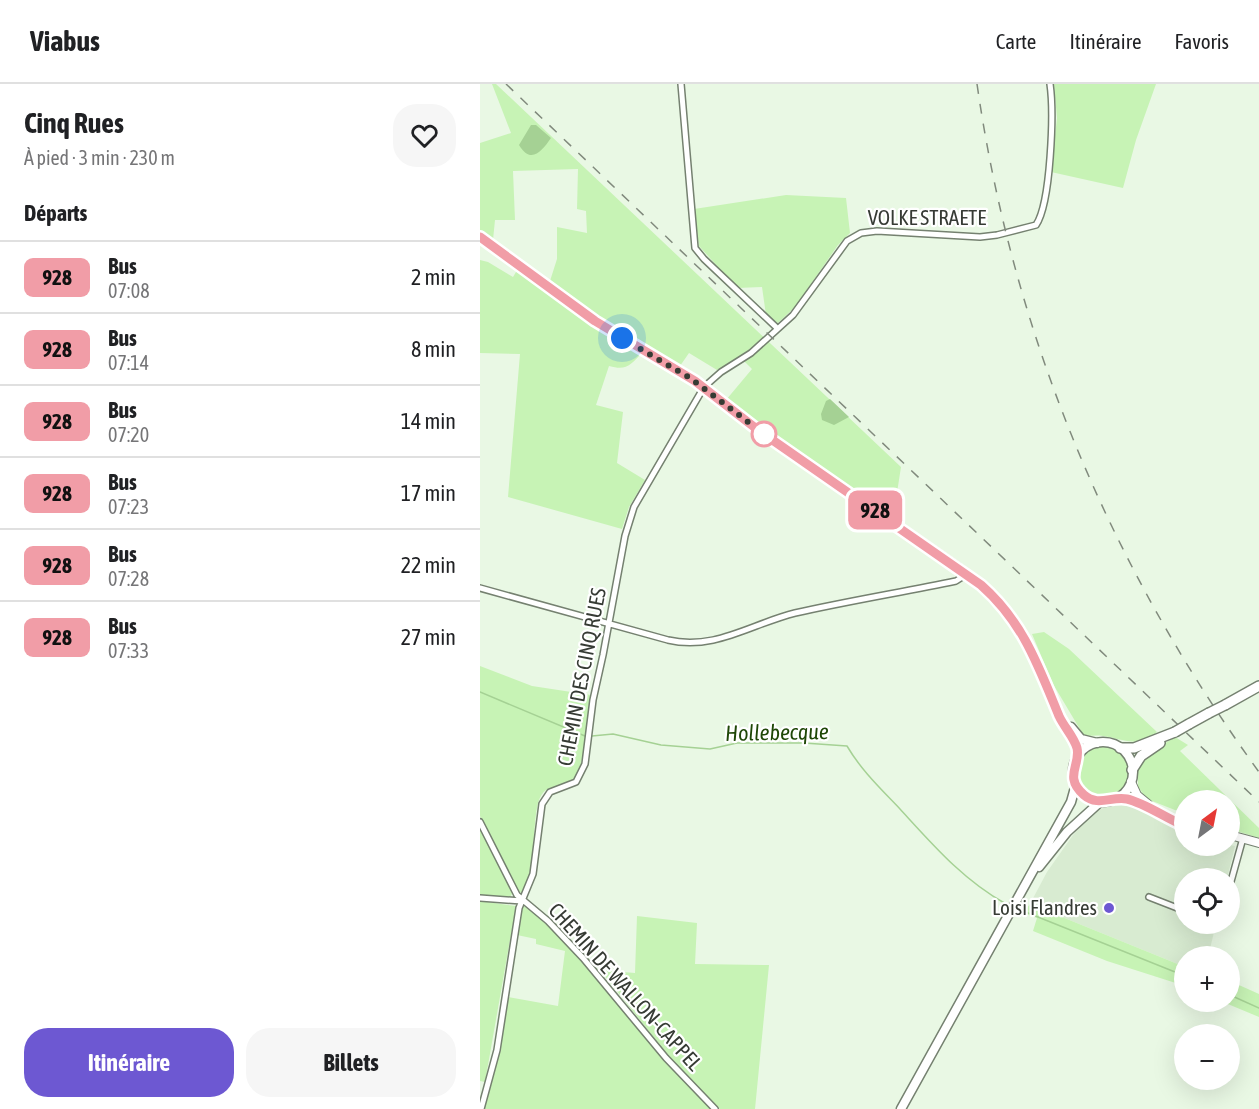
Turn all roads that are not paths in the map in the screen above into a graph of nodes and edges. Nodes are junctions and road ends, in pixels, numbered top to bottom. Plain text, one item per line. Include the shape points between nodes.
1 (681, 84) edge
2 (1050, 84) edge
3 (480, 237) edge
4 (777, 328) junction
5 (704, 387) junction
6 (967, 574) junction
7 (480, 588) edge
8 (609, 624) junction
9 (1259, 686) edge
10 (1054, 700) junction
11 (1175, 732) junction
12 (1097, 743) junction
13 (1120, 748) junction
14 (1078, 757) junction
15 (1132, 770) junction
16 (1131, 782) junction
17 (1076, 784) junction
18 (1117, 798) junction
19 (1100, 802) junction
20 (1174, 816) edge
21 (1174, 821) edge
22 (480, 822) edge
23 (1242, 840) joint
24 (1259, 846) edge
25 (1235, 868) edge
26 (1021, 892) junction
27 (1149, 897) dead end
28 (480, 898) edge
29 (522, 900) junction
30 (1174, 907) edge
31 (481, 1109) edge
32 (715, 1109) edge
33 (901, 1109) edge

1 - 4 street via 695,248
2 - 4 street, VOLKE STRAETE via 1050,153 1042,213 1036,225 985,236 861,233 842,246 800,307
3 - 5 main road via 595,321
4 - 5 street, VOLKE STRAETE via 751,353
5 - 6 main road via 758,430
5 - 8 street, CHEMIN DES CINQ RUES via 632,512
6 - 8 street via 961,579 794,614 708,643 671,641
6 - 10 main road via 996,599 1018,627
7 - 8 street
8 - 29 street, CHEMIN DES CINQ RUES via 592,704 584,769 576,782 550,792 542,804 533,874
9 - 11 highway, bridge
10 - 12 main road via 1077,735
10 - 14 main road
11 - 13 highway via 1134,748
11 - 15 highway via 1141,756
12 - 13 main road
12 - 14 main road via 1085,748
13 - 15 main road via 1129,758
14 - 17 main road via 1073,770
15 - 16 main road
16 - 18 main road
16 - 20 main road via 1143,801
17 - 19 main road via 1084,795
17 - 26 main road via 1071,802
18 - 19 main road
18 - 21 main road via 1131,800
19 - 26 main road via 1064,836
22 - 29 street, CHEMIN DE WALLON-CAPPEL
23 - 24 main road
23 - 25 street
26 - 33 main road
27 - 30 street
28 - 29 street
29 - 31 street, CHEMIN DES CINQ RUES via 496,1056
29 - 32 street, CHEMIN DE WALLON-CAPPEL via 584,958 669,1062

